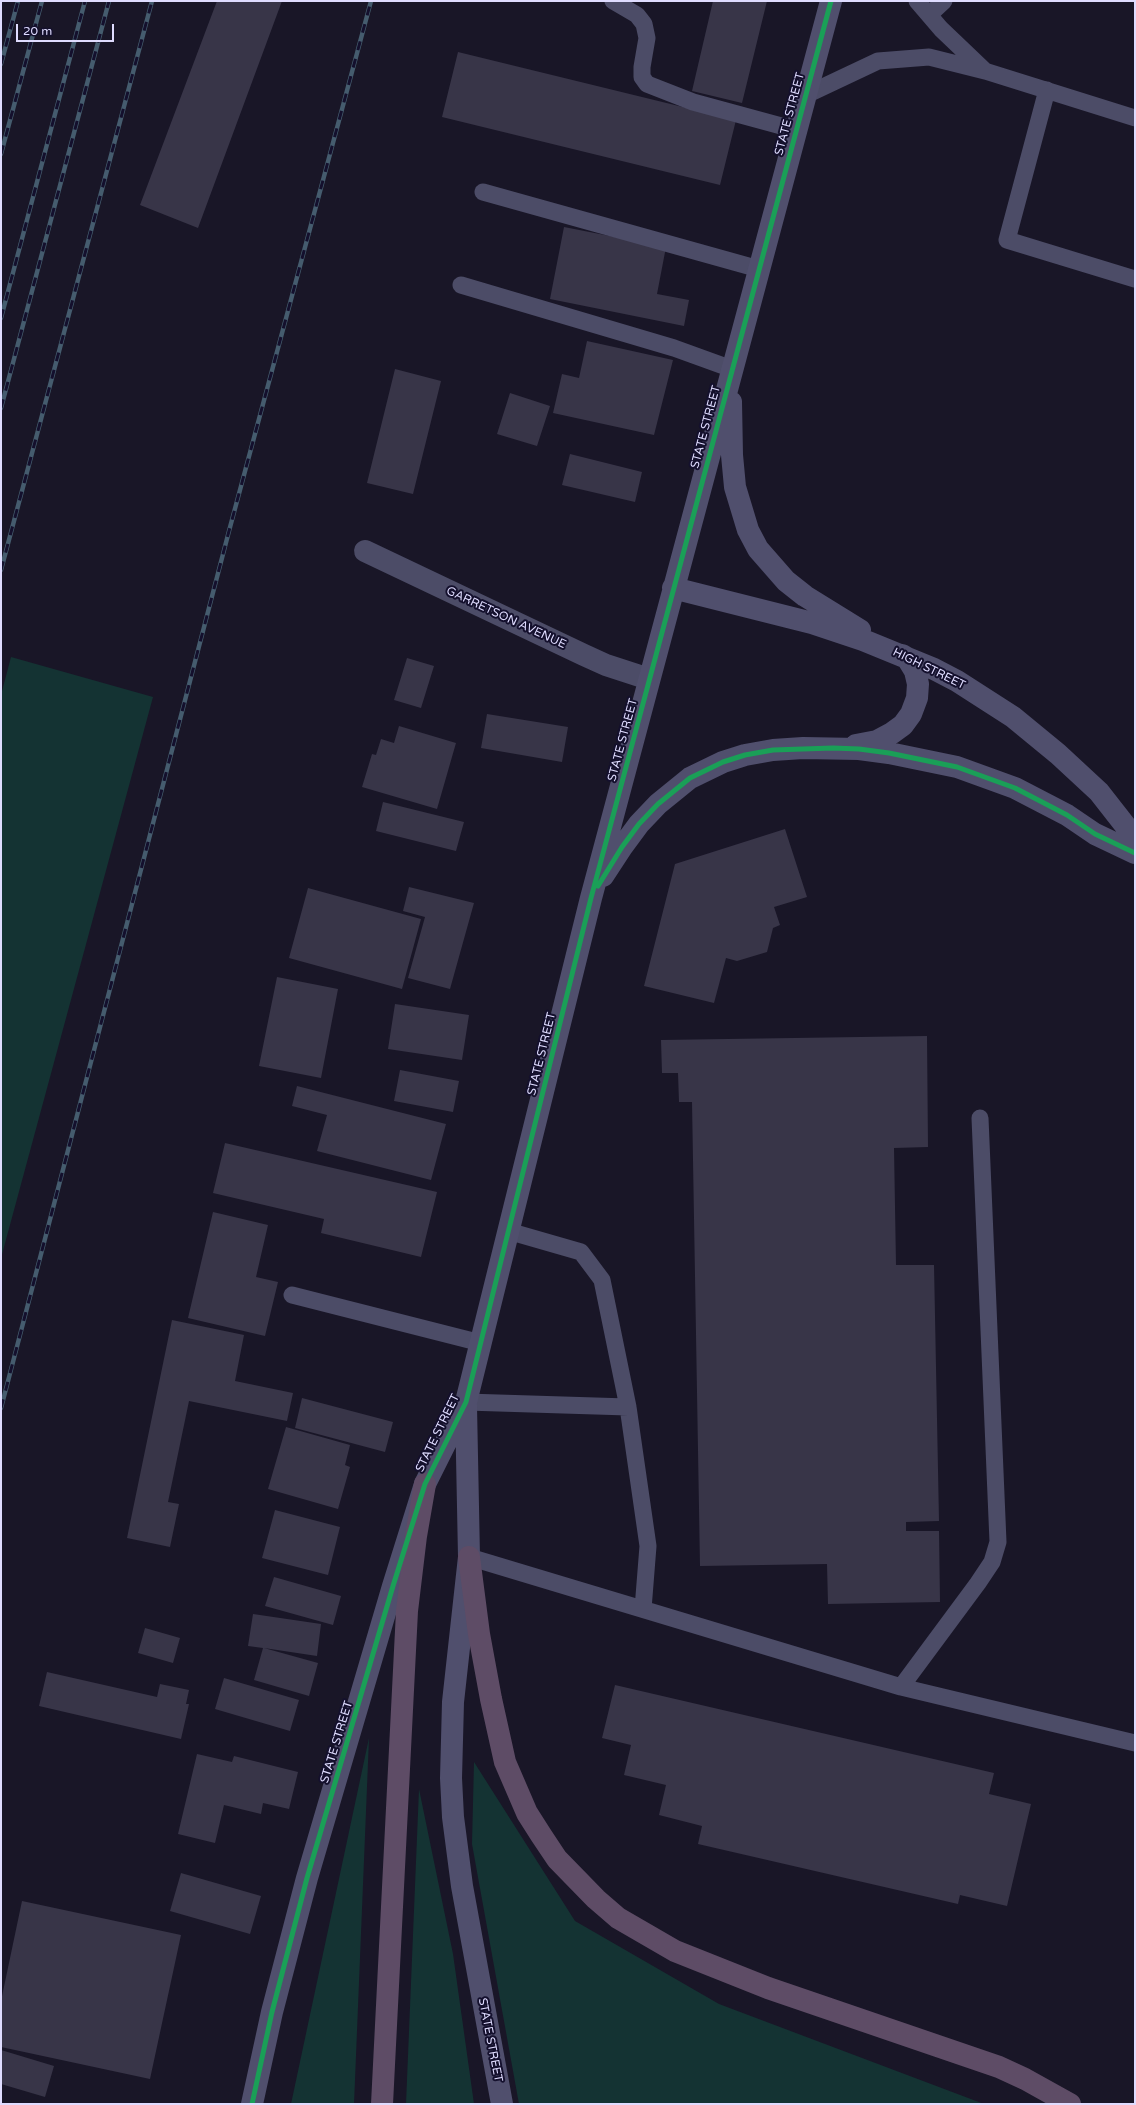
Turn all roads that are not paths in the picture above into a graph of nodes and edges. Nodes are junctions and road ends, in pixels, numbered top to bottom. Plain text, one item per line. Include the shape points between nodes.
1 (613, 1) edge
2 (831, 1) edge
3 (917, 1) edge
4 (944, 1) edge
5 (929, 15) junction
6 (985, 70) junction
7 (1047, 90) junction
8 (806, 95) junction
9 (1135, 118) edge
10 (796, 130) junction
11 (483, 192) dead end
12 (759, 269) junction
13 (1135, 279) edge
14 (461, 285) dead end
15 (732, 369) junction
16 (365, 551) dead end
17 (673, 588) junction
18 (907, 658) junction
19 (649, 679) junction
20 (833, 748) junction
21 (1135, 838) edge
22 (1135, 853) edge
23 (591, 898) junction
24 (980, 1118) dead end
25 (508, 1231) junction
26 (292, 1294) dead end
27 (481, 1343) junction
28 (466, 1402) junction
29 (628, 1407) junction
30 (425, 1484) junction
31 (469, 1557) junction
32 (643, 1609) junction
33 (901, 1687) junction
34 (1135, 1743) edge
35 (252, 2104) edge
36 (382, 2104) edge
37 (502, 2104) edge
38 (1070, 2104) edge

1 - 10 lane via 637,15 644,24 647,38 642,77 647,84 693,102
2 - 8 street, STATE STREET
3 - 5 lane
4 - 5 lane
5 - 6 lane
6 - 7 lane
6 - 8 lane via 929,58 878,61
7 - 9 lane
7 - 13 lane via 1007,240
8 - 10 street, STATE STREET
10 - 12 street, STATE STREET
11 - 12 lane
12 - 15 street, STATE STREET
14 - 15 lane via 674,348
15 - 17 street, STATE STREET
15 - 18 street via 730,415 735,487 748,530 758,549 786,581 804,596
16 - 19 street, GARRETSON AVENUE via 584,655
17 - 18 street, HIGH STREET via 812,623
17 - 19 street, STATE STREET
18 - 20 street via 916,677 917,698 911,714 903,725 892,734 877,740
18 - 21 street, HIGH STREET via 963,685 1036,735 1099,792
19 - 23 street, STATE STREET
20 - 22 street via 889,753 957,767 988,777 1040,800 1095,834
20 - 23 street via 773,750 745,755 723,762 690,778 658,804 640,824 622,847
23 - 25 street, STATE STREET
24 - 33 lane via 998,1542 988,1568
25 - 27 street, STATE STREET
25 - 29 lane via 581,1252 602,1280
26 - 27 lane
27 - 28 street, STATE STREET
28 - 29 lane
28 - 30 street, STATE STREET
28 - 31 street, STATE STREET
29 - 32 lane via 648,1546
30 - 35 street, STATE STREET via 309,1871 272,2012
30 - 36 highway via 407,1611
31 - 32 lane
31 - 37 street, STATE STREET via 452,1702 450,1741 453,1816 468,1923
31 - 38 highway via 479,1634 497,1732 508,1768 527,1813 541,1836 557,1859 596,1899 618,1918 675,1952 768,1988 999,2068
32 - 33 lane
33 - 34 lane

